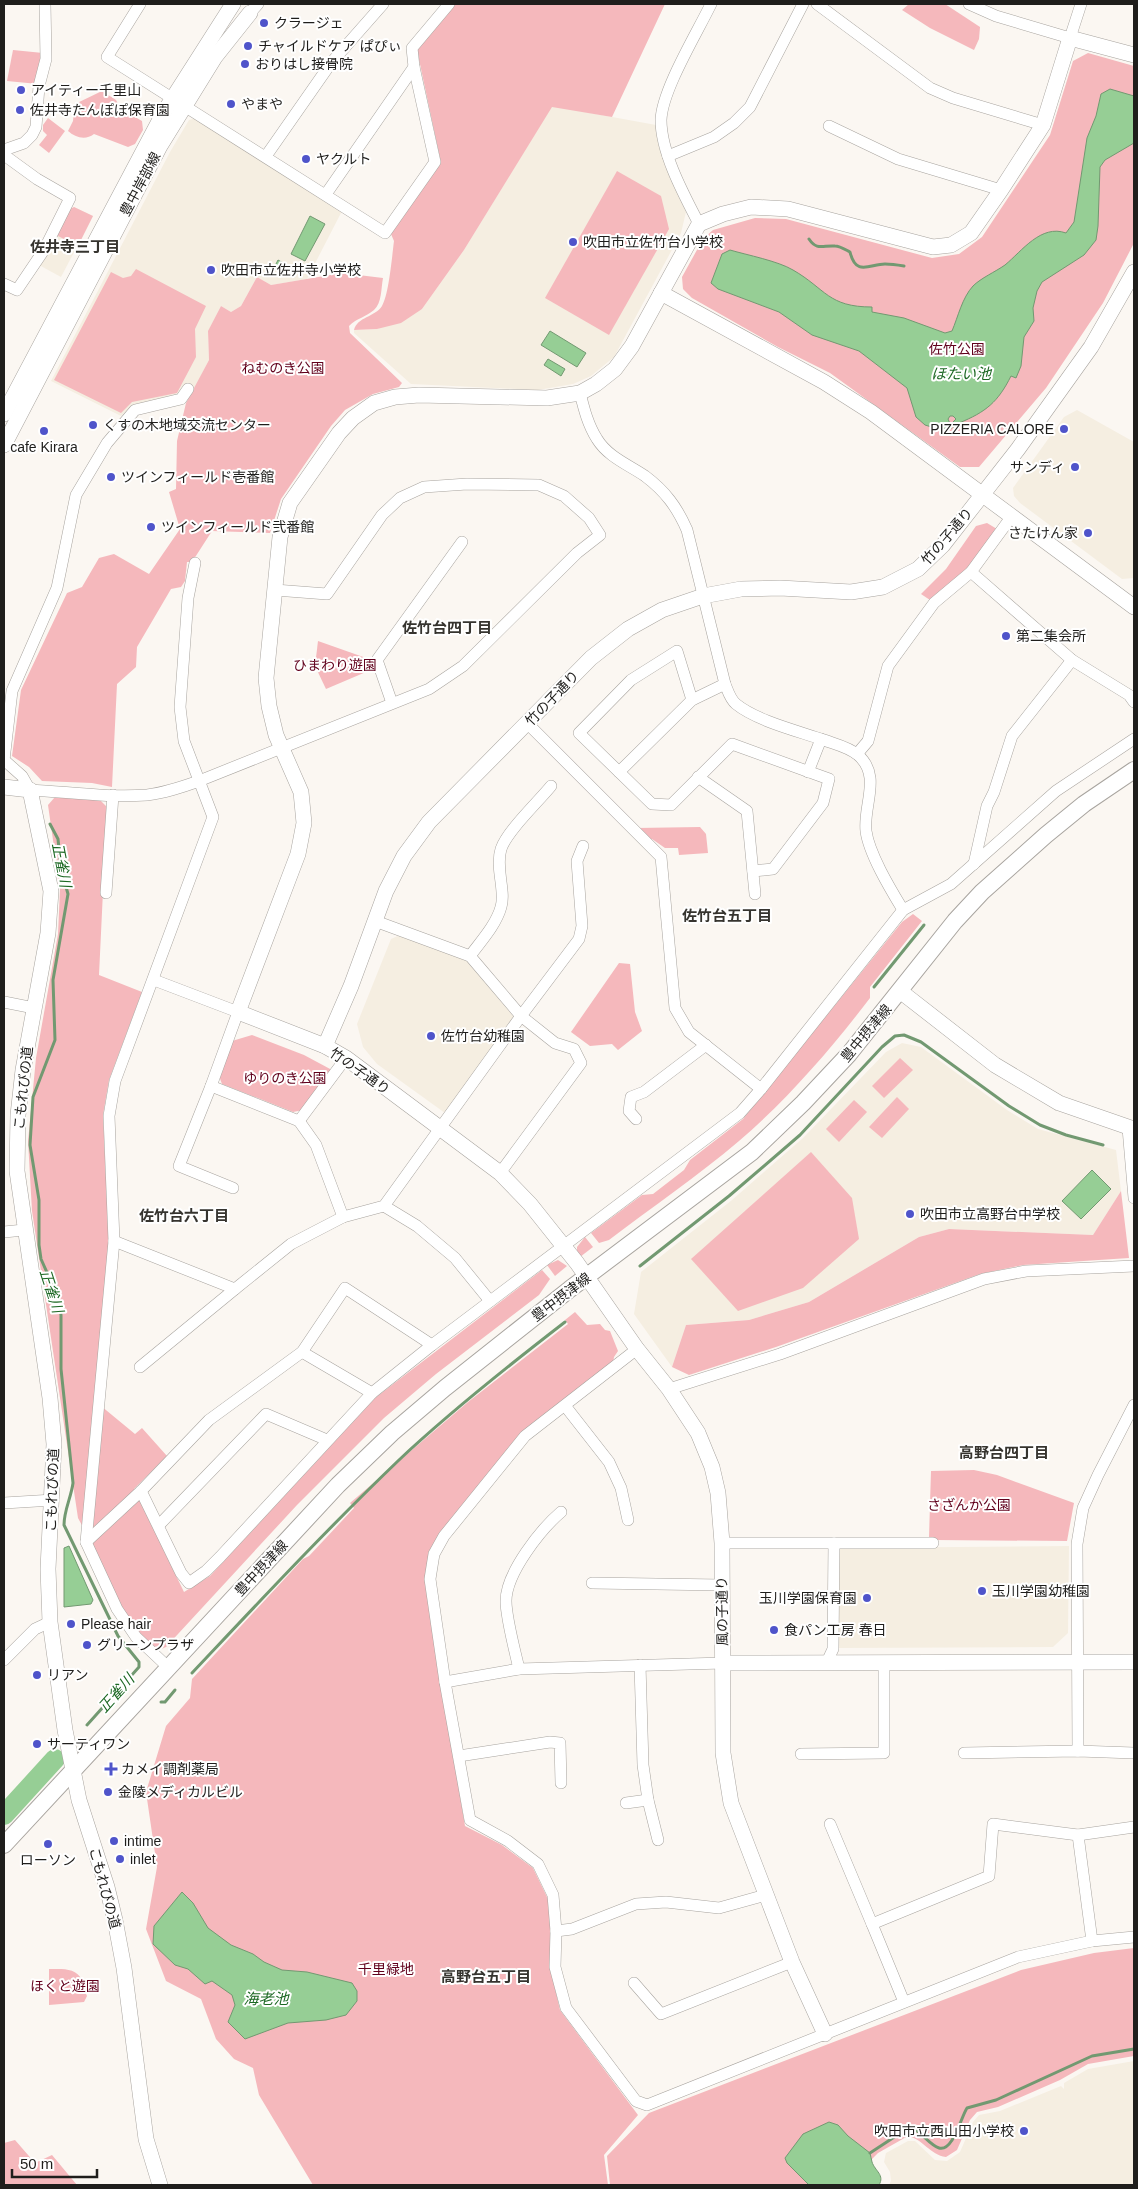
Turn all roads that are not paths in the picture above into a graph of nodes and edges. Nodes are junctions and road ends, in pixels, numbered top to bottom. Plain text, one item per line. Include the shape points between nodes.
1 (45, 4) edge
2 (140, 4) edge
3 (233, 4) edge
4 (383, 4) edge
5 (449, 4) edge
6 (711, 4) edge
7 (804, 4) edge
8 (817, 4) edge
9 (969, 4) edge
10 (999, 4) edge
11 (1081, 4) edge
12 (254, 8) edge
13 (996, 16) junction
14 (1070, 38) junction
15 (1134, 55) edge
16 (414, 67) junction
17 (178, 102) junction
18 (1043, 125) junction
19 (829, 126) dead end
20 (4, 150) edge
21 (4, 155) edge
22 (266, 156) junction
23 (668, 156) junction
24 (1001, 190) junction
25 (326, 194) junction
26 (699, 224) junction
27 (1134, 272) edge
28 (4, 284) edge
29 (661, 294) junction
30 (188, 388) dead end
31 (580, 392) junction
32 (4, 414) edge
33 (4, 445) edge
34 (982, 495) junction
35 (1012, 516) junction
36 (462, 542) dead end
37 (195, 562) dead end
38 (972, 572) junction
39 (275, 590) junction
40 (703, 596) junction
41 (1134, 605) edge
42 (1072, 660) junction
43 (725, 684) junction
44 (692, 700) junction
45 (1134, 702) edge
46 (392, 703) junction
47 (528, 724) junction
48 (821, 739) junction
49 (1134, 739) edge
50 (282, 748) junction
51 (857, 754) junction
52 (4, 760) edge
53 (1134, 770) edge
54 (620, 772) junction
55 (808, 772) junction
56 (698, 777) junction
57 (199, 781) junction
58 (551, 786) dead end
59 (4, 787) edge
60 (30, 790) junction
61 (113, 795) junction
62 (583, 846) dead end
63 (974, 864) junction
64 (753, 871) junction
65 (106, 893) dead end
66 (755, 894) dead end
67 (903, 910) junction
68 (375, 921) junction
69 (470, 956) junction
70 (154, 980) junction
71 (900, 991) junction
72 (4, 1002) edge
73 (34, 1008) junction
74 (238, 1012) junction
75 (521, 1016) junction
76 (706, 1045) junction
77 (325, 1046) junction
78 (346, 1058) junction
79 (211, 1086) junction
80 (761, 1089) junction
81 (636, 1119) dead end
82 (299, 1121) junction
83 (1131, 1129) edge
84 (439, 1130) junction
85 (10, 1170) edge
86 (500, 1173) junction
87 (1133, 1178) edge
88 (233, 1188) dead end
89 (1134, 1198) edge
90 (384, 1206) junction
91 (343, 1217) junction
92 (24, 1230) junction
93 (4, 1232) edge
94 (114, 1240) junction
95 (564, 1246) junction
96 (1134, 1266) edge
97 (587, 1277) junction
98 (235, 1289) junction
99 (490, 1301) junction
100 (432, 1345) junction
101 (638, 1349) junction
102 (302, 1352) junction
103 (140, 1367) dead end
104 (669, 1389) junction
105 (372, 1393) junction
106 (1134, 1405) edge
107 (566, 1406) junction
108 (327, 1440) junction
109 (141, 1490) junction
110 (53, 1500) junction
111 (4, 1503) edge
112 (562, 1512) dead end
113 (628, 1520) dead end
114 (159, 1525) junction
115 (86, 1542) junction
116 (722, 1543) junction
117 (834, 1543) junction
118 (933, 1543) dead end
119 (592, 1583) dead end
120 (721, 1585) junction
121 (50, 1622) junction
122 (4, 1660) edge
123 (1077, 1662) junction
124 (1134, 1662) edge
125 (723, 1663) junction
126 (826, 1664) junction
127 (884, 1664) junction
128 (640, 1665) junction
129 (169, 1668) junction
130 (519, 1669) junction
131 (445, 1682) junction
132 (1078, 1751) junction
133 (1134, 1752) edge
134 (964, 1753) dead end
135 (800, 1754) dead end
136 (459, 1756) junction
137 (74, 1770) junction
138 (561, 1783) dead end
139 (648, 1800) junction
140 (626, 1803) dead end
141 (830, 1824) dead end
142 (1134, 1827) edge
143 (1078, 1835) junction
144 (658, 1840) dead end
145 (4, 1845) edge
146 (766, 1895) junction
147 (872, 1924) junction
148 (556, 1931) junction
149 (1134, 1937) edge
150 (1092, 1941) junction
151 (792, 1962) junction
152 (634, 1984) dead end
153 (904, 2002) junction
154 (825, 2034) junction
155 (160, 2185) edge

1 - 20 street via 46,60 36,127 24,143
2 - 17 street via 107,57
3 - 17 street, 豊中岸部線
4 - 22 street via 331,63
5 - 16 street via 412,48
6 - 23 street via 665,97 661,119
7 - 23 street via 750,107 734,124 714,137
8 - 18 street via 930,88
9 - 13 street
10 - 13 street
11 - 14 street
12 - 17 street, 豊中岸部線
13 - 14 street
14 - 15 street
14 - 18 street
16 - 25 street
16 - 25 street via 435,162 385,233
17 - 22 street
17 - 32 street, 豊中岸部線
17 - 33 street, 豊中岸部線 via 160,146
18 - 24 street
19 - 24 street via 898,159
21 - 28 street via 70,198 44,250 17,290
22 - 25 street
23 - 26 street
24 - 26 street via 970,233 951,245 933,247 788,209 751,208
26 - 29 street
27 - 34 street, 竹の子通り via 1091,347
29 - 31 street via 615,370
29 - 34 street via 824,382 871,412
30 - 52 street via 181,399 135,410 107,443 76,495 57,588 12,691
31 - 39 street via 547,398 419,395 374,403 339,433 290,503 280,537
31 - 40 street via 587,420 598,440 611,455 666,493 678,510 687,530
34 - 35 street
34 - 40 street, 竹の子通り via 943,545 918,569 884,587 851,592 741,589
35 - 38 street
35 - 41 street
36 - 46 street via 376,660
37 - 57 street via 188,598 180,707 184,741
38 - 42 street
38 - 51 street via 934,603 888,666 868,741
39 - 46 street via 327,594 382,515 400,498 424,487 538,485 564,496 589,518 600,535 577,553 463,666 429,689
39 - 50 street via 266,678 269,706
40 - 43 street
40 - 47 street, 竹の子通り via 662,610 628,629 591,658
42 - 45 street via 1129,694
42 - 63 street via 1012,736 987,806
43 - 44 street
43 - 48 street via 735,703 754,714
44 - 54 street
44 - 54 street via 677,651 630,680 580,733
46 - 50 street
47 - 68 street, 竹の子通り via 429,822 404,856
47 - 76 street via 666,858 675,1008 689,1032
48 - 51 street
48 - 55 street
49 - 63 street via 1056,791
50 - 57 street
50 - 74 street via 300,792 304,823 298,854
51 - 67 street via 870,772 866,832
52 - 60 street via 22,776
53 - 71 main road, 豊中摂津線 via 1084,804 982,892
54 - 56 street via 652,804 671,805
55 - 56 street via 732,744
55 - 64 street via 829,779 823,803 773,870
56 - 64 street via 747,811
57 - 61 street via 146,795
57 - 70 street via 213,817
58 - 69 street via 493,858 502,906
59 - 60 street
60 - 61 street
60 - 73 street, こもれびの道 via 51,891 48,933
61 - 65 street
62 - 75 street via 577,861 582,926 579,939
63 - 67 street via 952,884
64 - 66 street
67 - 80 street
68 - 69 street
68 - 77 street, 竹の子通り
69 - 75 street
70 - 74 street
70 - 94 street via 115,1081 109,1116
71 - 83 street via 995,1065 1059,1103
71 - 97 main road, 豊中摂津線 via 849,1054 752,1152
72 - 73 street
73 - 85 street, こもれびの道
74 - 77 street
74 - 79 street
75 - 84 street
75 - 86 street via 555,1043 574,1049 581,1063
76 - 80 street
76 - 81 street via 644,1092 631,1097 629,1111
77 - 78 street, 竹の子通り
78 - 82 street
78 - 84 street, 竹の子通り
79 - 82 street
79 - 88 street via 179,1166
80 - 95 street via 740,1113
82 - 91 street via 316,1145
83 - 87 street
84 - 86 street, 竹の子通り
84 - 90 street
85 - 92 street, こもれびの道
86 - 95 street, 竹の子通り
87 - 89 street
90 - 91 street
90 - 99 street via 417,1226 455,1258
91 - 98 street via 291,1244
92 - 93 street
92 - 110 street, こもれびの道 via 50,1398 54,1444
94 - 98 street
94 - 115 street
95 - 97 street, 竹の子通り
95 - 99 street
96 - 104 street via 1026,1271 984,1279 780,1354
97 - 101 street, 風の子通り
97 - 129 main road, 豊中摂津線 via 392,1433 338,1485
98 - 103 street
99 - 100 street
100 - 102 street via 345,1288
100 - 105 street
101 - 104 street, 風の子通り
101 - 107 street
102 - 105 street
102 - 109 street via 209,1420
104 - 116 street, 風の子通り via 698,1433 712,1467 718,1493
105 - 108 street
106 - 123 street via 1083,1508 1077,1544
107 - 113 street via 609,1462 621,1488
107 - 131 street via 525,1436 444,1536 434,1554 430,1579
108 - 114 street via 266,1414
108 - 114 street via 220,1557 189,1583 181,1573
109 - 114 street
109 - 115 street
110 - 111 street
110 - 121 street, こもれびの道 via 48,1569
112 - 130 street via 550,1521 513,1573 506,1601
115 - 129 street via 117,1609 136,1637
116 - 117 street
116 - 120 street, 風の子通り
117 - 118 street
117 - 126 street via 833,1648
119 - 120 street
120 - 125 street, 風の子通り
121 - 122 street via 35,1629
121 - 137 street, こもれびの道
123 - 124 street, 風の子通り
123 - 127 street, 風の子通り
123 - 132 street
125 - 126 street, 風の子通り
125 - 128 street
125 - 146 street via 723,1753 731,1803
126 - 127 street, 風の子通り
127 - 135 street via 884,1753
128 - 130 street
128 - 139 street via 643,1765
129 - 137 main road, 豊中摂津線
130 - 131 street
131 - 136 street
132 - 133 street
132 - 134 street
136 - 138 street via 560,1743
136 - 148 street via 470,1820 508,1841 538,1864 553,1895
137 - 145 main road, 豊中摂津線
137 - 155 street, こもれびの道 via 79,1800 116,1920 146,2139
139 - 140 street
139 - 144 street
141 - 147 street
142 - 143 street
143 - 147 street via 993,1824 988,1876
143 - 150 street
146 - 148 street via 719,1908 666,1902 636,1904 572,1930
146 - 151 street
147 - 153 street
148 - 154 street via 555,1967 566,2008 636,2101 647,2105
149 - 150 street
150 - 153 street via 1018,1957
151 - 152 street via 661,2014
151 - 154 street
153 - 154 street

